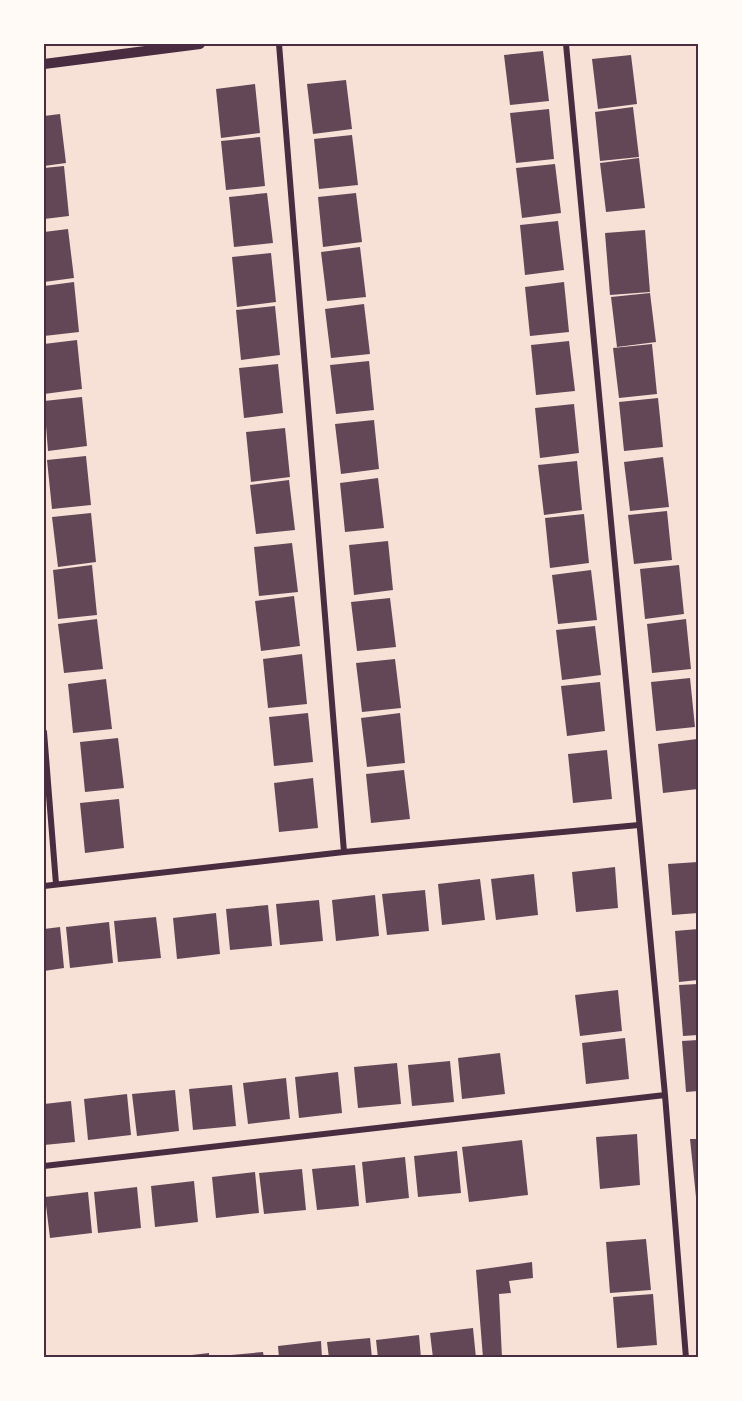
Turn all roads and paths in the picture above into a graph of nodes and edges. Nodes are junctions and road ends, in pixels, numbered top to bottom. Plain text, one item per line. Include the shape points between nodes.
1 (200, 44) edge
2 (279, 44) edge
3 (566, 44) edge
4 (44, 64) edge
5 (44, 732) edge
6 (639, 825) junction
7 (344, 852) junction
8 (56, 885) junction
9 (44, 886) edge
10 (665, 1095) junction
11 (44, 1166) edge
12 (686, 1358) edge

1 - 4 street
2 - 7 street
3 - 6 street
5 - 8 street
6 - 7 street
6 - 10 street
7 - 8 street
8 - 9 street
10 - 11 street
10 - 12 street

